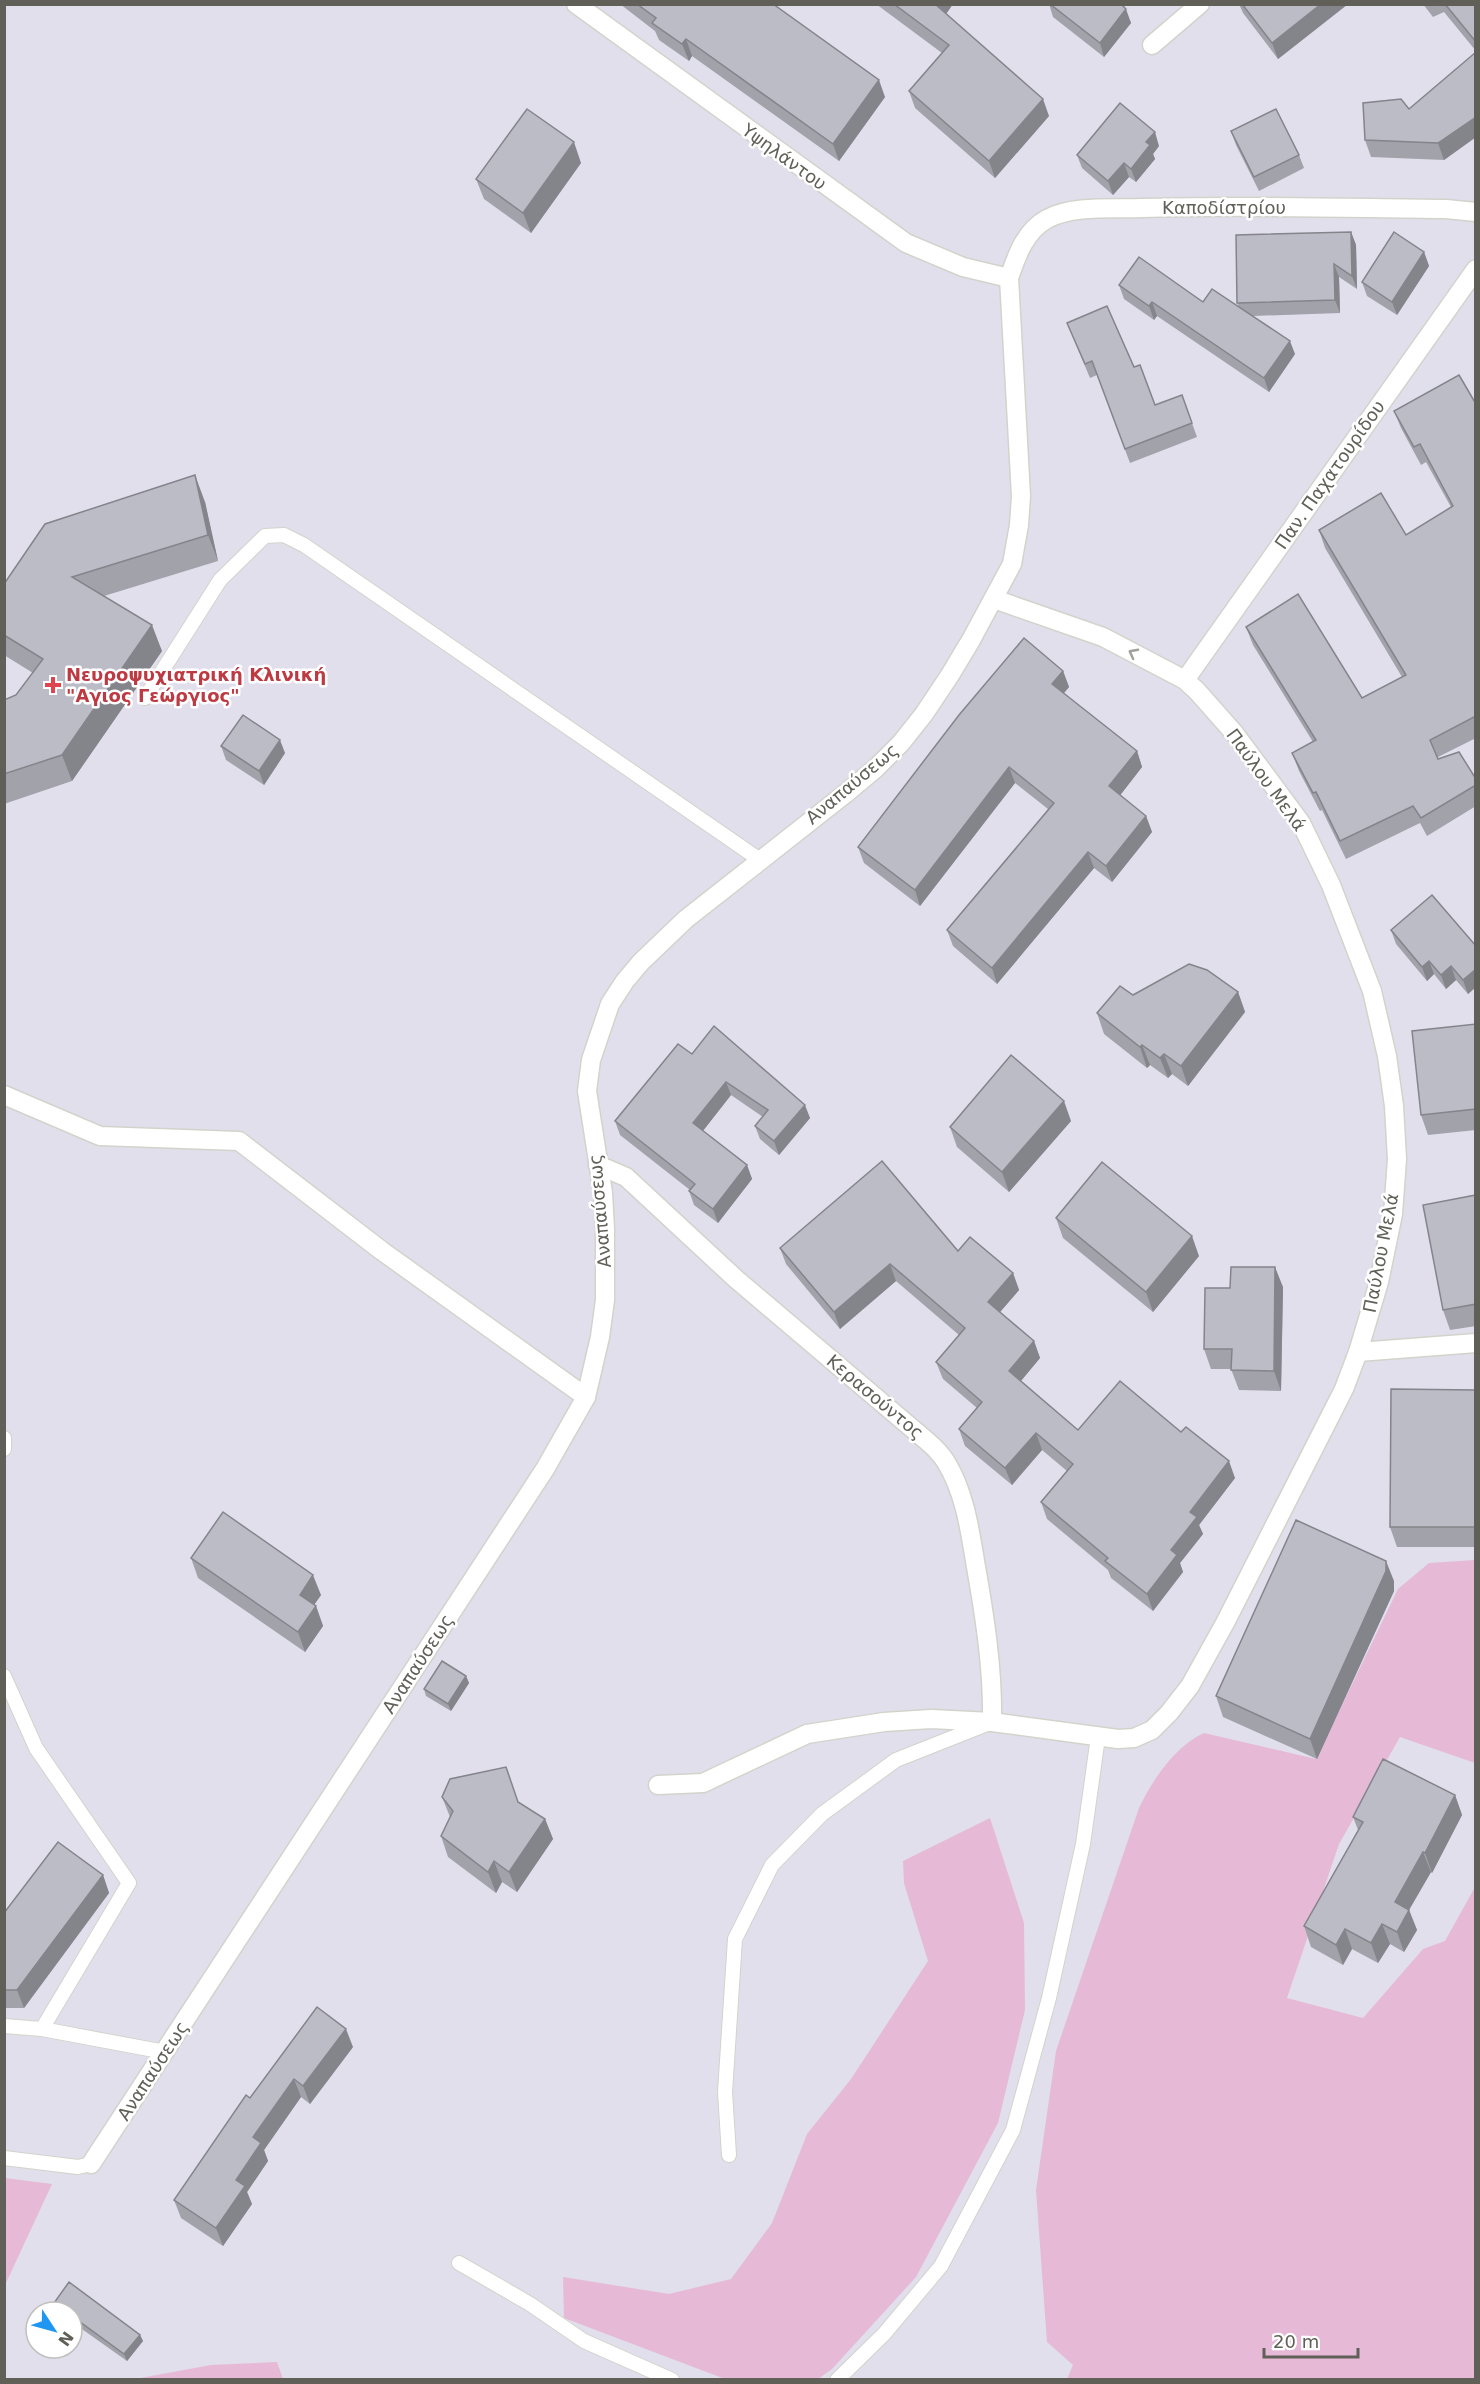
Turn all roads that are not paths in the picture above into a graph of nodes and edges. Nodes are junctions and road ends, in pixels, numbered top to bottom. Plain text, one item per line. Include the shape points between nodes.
1 (576, 4) edge
2 (1200, 4) edge
3 (1152, 45) dead end
4 (1476, 212) edge
5 (1475, 270) edge
6 (1009, 278) junction
7 (994, 599) junction
8 (1185, 680) junction
9 (145, 698) dead end
10 (760, 860) junction
11 (4, 1095) edge
12 (598, 1165) junction
13 (1476, 1342) edge
14 (1358, 1352) junction
15 (586, 1397) junction
16 (4, 1438) edge
17 (4, 1449) edge
18 (4, 1676) edge
19 (992, 1722) junction
20 (1098, 1737) junction
21 (658, 1785) dead end
22 (4, 2026) edge
23 (42, 2029) junction
24 (165, 2052) junction
25 (729, 2155) dead end
26 (4, 2158) edge
27 (90, 2164) joint
28 (459, 2263) dead end
29 (672, 2379) edge
30 (837, 2379) edge

1 - 6 street, Υψηλάντου via 906,243 963,267
2 - 3 street
4 - 6 street, Καποδίστρίου via 1181,207 1073,211 1046,219 1028,235
5 - 8 street, Παν. Παχατουρίδου
6 - 7 street, Αναπαύσεως via 1021,496 1017,546
8 -> 7 street, Παύλου Μελά via 1102,637
7 - 10 street, Αναπαύσεως via 950,675 901,743 868,775
8 - 14 street, Παύλου Μελά via 1235,734 1301,823 1331,885 1372,991 1387,1056 1397,1160 1393,1214 1380,1282
9 - 10 lane via 220,580 265,536 284,535 304,545
10 - 12 street, Αναπαύσεως via 663,939 610,1004 591,1060 587,1091
11 - 15 street via 100,1136 239,1141 382,1251
12 - 15 street, Αναπαύσεως via 605,1229 604,1300
12 - 19 street, Κερασούντος via 626,1177 736,1279 942,1456 963,1500 971,1537 988,1646
13 - 14 street
14 - 20 street, Παύλου Μελά via 1310,1458 1183,1696 1159,1725 1146,1734
15 - 24 street, Αναπαύσεως via 538,1479
16 - 17 lane
18 - 23 lane via 36,1748 129,1883
19 - 20 street, Παύλου Μελά
19 - 21 street, Παύλου Μελά via 931,1719 840,1727 807,1734 703,1783
19 - 25 lane via 896,1760 822,1814 772,1865 735,1939 725,2092
20 - 30 lane via 1083,1844 1049,1998 1013,2130 941,2266 884,2334
22 - 23 lane
23 - 24 lane
24 - 27 street, Αναπαύσεως
26 - 27 lane via 78,2168
28 - 29 lane via 584,2341

